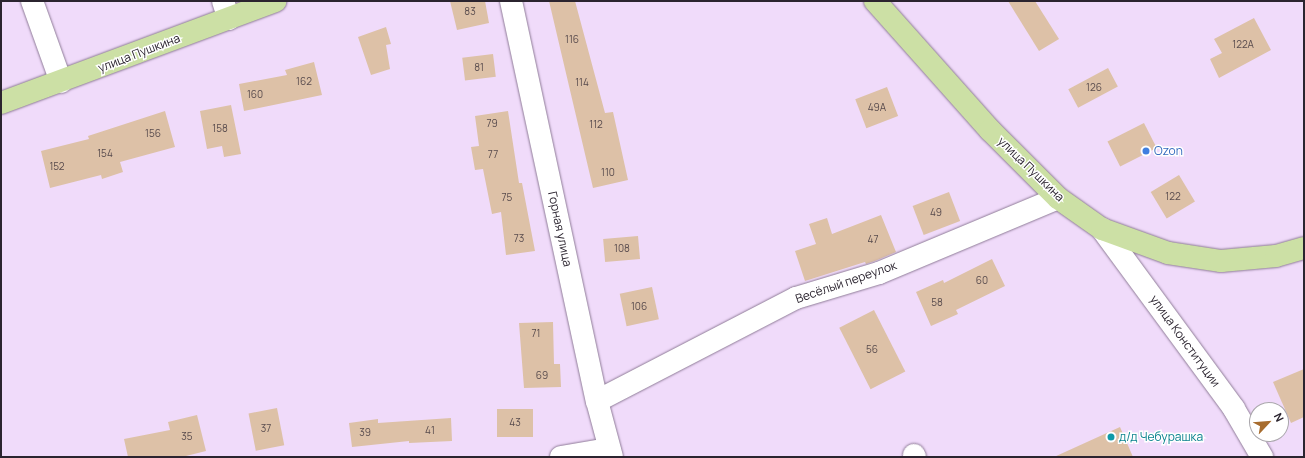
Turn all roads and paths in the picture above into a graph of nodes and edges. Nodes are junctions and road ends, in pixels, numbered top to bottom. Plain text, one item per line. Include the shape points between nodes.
1 (32, 1) edge
2 (276, 1) edge
3 (511, 1) edge
4 (875, 1) edge
5 (226, 10) edge
6 (61, 82) junction
7 (1, 103) edge
8 (1058, 198) junction
9 (1102, 229) junction
10 (1304, 248) edge
11 (596, 401) junction
12 (611, 453) edge
13 (561, 457) edge
14 (1262, 457) edge

1 - 6 street
2 - 5 main road, улица Пушкина
3 - 11 street, Горная улица
4 - 8 main road, улица Пушкина via 990,130
5 - 6 main road, улица Пушкина
6 - 7 main road, улица Пушкина
8 - 9 main road, улица Пушкина
8 - 11 street, Весёлый переулок via 879,273 796,298
9 - 10 main road, улица Пушкина via 1168,253 1221,261 1276,256
9 - 14 street, улица Конституции via 1234,409
11 - 12 street, Горная улица
12 - 13 street

